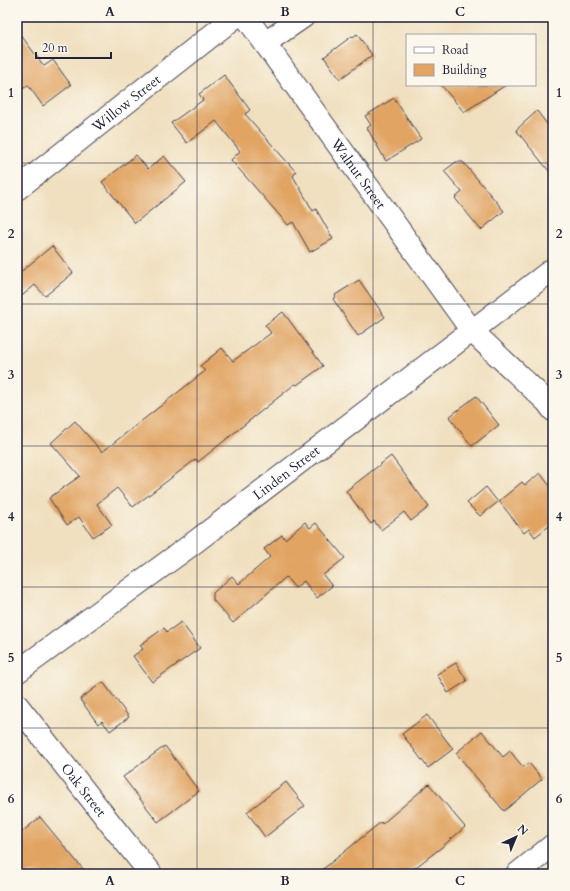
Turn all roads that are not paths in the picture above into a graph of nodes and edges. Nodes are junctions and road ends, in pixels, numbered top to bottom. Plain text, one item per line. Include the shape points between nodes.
1 (235, 17) edge
2 (246, 17) edge
3 (303, 17) edge
4 (265, 43) junction
5 (17, 189) edge
6 (553, 269) edge
7 (472, 331) junction
8 (553, 410) edge
9 (17, 672) edge
10 (17, 705) edge
11 (553, 844) edge
12 (151, 874) edge
13 (517, 874) edge

1 - 5 street, Willow Street
2 - 4 street, Walnut Street
3 - 4 street
4 - 7 street, Walnut Street
6 - 7 street, Linden Street
7 - 8 street, Walnut Street
7 - 9 street, Linden Street via 191,545
10 - 12 street, Oak Street
11 - 13 street

